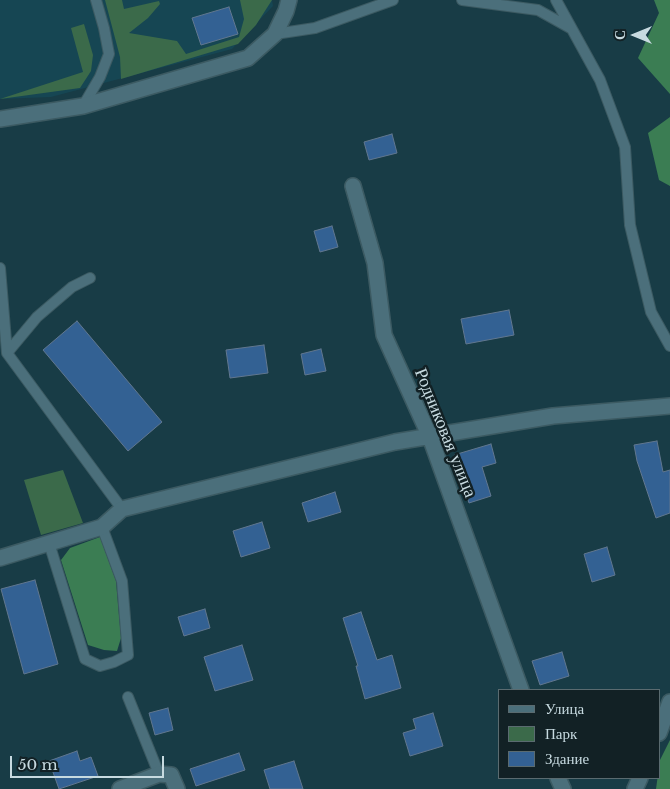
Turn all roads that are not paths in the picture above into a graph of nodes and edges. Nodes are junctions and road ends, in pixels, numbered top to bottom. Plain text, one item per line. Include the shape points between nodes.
1 (96, 0) edge
2 (289, 0) edge
3 (393, 0) edge
4 (462, 0) edge
5 (556, 0) edge
6 (572, 30) junction
7 (275, 34) junction
8 (83, 106) junction
9 (0, 119) edge
10 (354, 186) dead end
11 (0, 268) edge
12 (90, 278) dead end
13 (670, 346) edge
14 (7, 353) junction
15 (670, 406) edge
16 (430, 437) junction
17 (122, 509) junction
18 (102, 527) junction
19 (49, 543) junction
20 (0, 558) edge
21 (521, 689) edge
22 (128, 698) dead end
23 (670, 702) edge
24 (660, 730) edge
25 (159, 774) junction
26 (120, 789) edge
27 (177, 789) edge

1 - 8 lane via 109,54
2 - 7 street
3 - 7 lane via 315,28
4 - 6 lane via 538,10
5 - 6 lane
6 - 13 lane via 600,80 625,147 630,225 651,312
7 - 8 street via 248,58
8 - 9 street
10 - 16 street, Родниковая улица via 375,263 384,335
11 - 14 lane
12 - 14 lane via 72,287 37,317
14 - 17 lane
15 - 16 street via 553,416
16 - 17 street via 395,442
16 - 21 street, Родниковая улица
17 - 18 street
18 - 19 street
18 - 19 lane via 122,581 128,655 114,662 100,666 85,659
19 - 20 street
22 - 25 lane
23 - 24 street
25 - 26 street
25 - 27 street via 171,776

